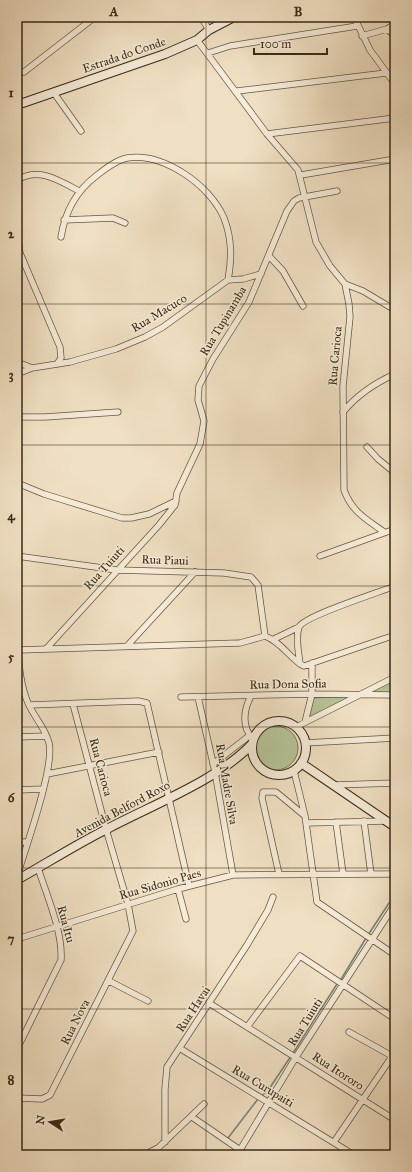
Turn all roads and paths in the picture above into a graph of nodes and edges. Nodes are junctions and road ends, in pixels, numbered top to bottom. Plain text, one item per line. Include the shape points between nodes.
1 (95, 17) edge
2 (201, 17) edge
3 (234, 17) edge
4 (354, 17) edge
5 (395, 24) edge
6 (357, 26) junction
7 (387, 29) junction
8 (209, 30) junction
9 (362, 36) junction
10 (395, 36) edge
11 (197, 40) junction
12 (208, 54) junction
13 (24, 72) dead end
14 (386, 73) junction
15 (395, 84) edge
16 (236, 91) junction
17 (54, 93) junction
18 (17, 105) edge
19 (395, 118) edge
20 (81, 131) dead end
21 (267, 134) junction
22 (395, 160) edge
23 (301, 175) junction
24 (17, 180) edge
25 (79, 191) junction
26 (337, 191) dead end
27 (305, 197) junction
28 (64, 220) junction
29 (125, 223) dead end
30 (17, 230) edge
31 (61, 237) dead end
32 (269, 256) junction
33 (261, 274) junction
34 (228, 280) junction
35 (345, 284) junction
36 (303, 306) dead end
37 (395, 310) edge
38 (17, 362) edge
39 (57, 364) junction
40 (32, 368) junction
41 (17, 374) edge
42 (395, 374) edge
43 (118, 412) dead end
44 (342, 412) junction
45 (17, 417) edge
46 (204, 421) joint
47 (367, 447) dead end
48 (395, 473) edge
49 (17, 483) edge
50 (176, 501) junction
51 (395, 528) edge
52 (384, 532) junction
53 (17, 556) edge
54 (320, 556) dead end
55 (117, 570) junction
56 (195, 572) junction
57 (395, 586) edge
58 (299, 627) junction
59 (395, 635) edge
60 (265, 636) junction
61 (274, 639) junction
62 (17, 643) edge
63 (127, 646) junction
64 (46, 649) junction
65 (18, 650) edge
66 (312, 663) junction
67 (300, 664) junction
68 (395, 677) edge
69 (312, 694) junction
70 (395, 695) edge
71 (251, 696) junction
72 (357, 696) junction
73 (198, 697) junction
74 (181, 698) dead end
75 (73, 704) junction
76 (29, 705) junction
77 (305, 722) junction
78 (296, 727) junction
79 (46, 736) junction
80 (17, 737) edge
81 (395, 738) edge
82 (252, 740) junction
83 (305, 743) junction
84 (159, 752) junction
85 (237, 759) junction
86 (255, 760) junction
87 (301, 763) junction
88 (89, 767) junction
89 (214, 768) junction
90 (294, 770) junction
91 (47, 774) junction
92 (395, 783) edge
93 (334, 785) junction
94 (42, 789) junction
95 (17, 790) edge
96 (169, 797) junction
97 (306, 816) junction
98 (364, 821) junction
99 (336, 822) junction
100 (306, 823) junction
101 (391, 824) edge
102 (106, 829) junction
103 (17, 842) edge
104 (27, 842) junction
105 (395, 846) edge
106 (38, 868) junction
107 (279, 874) junction
108 (343, 874) junction
109 (371, 874) junction
110 (395, 874) edge
111 (233, 875) junction
112 (313, 875) junction
113 (17, 876) edge
114 (17, 880) edge
115 (189, 886) junction
116 (178, 889) junction
117 (273, 897) dead end
118 (128, 904) junction
119 (395, 904) edge
120 (186, 919) dead end
121 (57, 928) junction
122 (133, 928) joint
123 (369, 938) junction
124 (17, 939) edge
125 (395, 955) edge
126 (109, 981) junction
127 (339, 983) junction
128 (148, 1001) dead end
129 (209, 1002) junction
130 (395, 1019) edge
131 (248, 1027) junction
132 (349, 1032) dead end
133 (180, 1049) junction
134 (17, 1050) edge
135 (394, 1054) edge
136 (293, 1056) junction
137 (17, 1098) edge
138 (363, 1100) junction
139 (268, 1103) junction
140 (204, 1104) dead end
141 (192, 1117) junction
142 (395, 1120) edge
143 (165, 1142) junction
144 (334, 1142) junction
145 (238, 1153) edge
146 (144, 1155) edge
147 (354, 1155) edge

1 - 13 street
2 - 8 street
3 - 8 street, Estrada do Conde
4 - 6 street
5 - 7 street
6 - 9 street
6 - 12 street via 230,46
7 - 9 street
7 - 10 street
8 - 11 street, Estrada do Conde
9 - 14 street
11 - 12 street
11 - 17 street, Estrada do Conde via 165,54
12 - 16 street
14 - 15 street
14 - 16 street
16 - 21 street
17 - 18 street, Estrada do Conde
17 - 20 street
19 - 21 street
21 - 23 street
22 - 23 street
23 - 27 street, Rua Carioca
24 - 25 street via 37,173 54,178
25 - 28 street
25 - 34 street via 101,172 126,158 153,158 164,162 188,177 217,203 224,218 232,250
26 - 27 street
27 - 32 street, Rua Tupinamba via 294,201 287,211
27 - 35 street, Rua Carioca via 316,242 330,266
28 - 29 street via 112,218
28 - 31 street
30 - 39 street via 20,252 60,347 61,358
32 - 33 street, Rua Tupinamba
32 - 36 street via 283,271
33 - 34 street
33 - 46 street, Rua Tupinamba via 249,302 199,386 198,400
34 - 39 street, Rua Macuco via 146,337 116,349
35 - 37 street
35 - 44 street, Rua Carioca via 350,317
38 - 40 street
39 - 40 street, Rua Macuco
40 - 41 street, Rua Macuco
42 - 44 street via 367,390
43 - 45 street
44 - 52 street, Rua Carioca via 343,480 346,496 358,514
46 - 50 street, Rua Tuiuti via 198,448 177,493
47 - 48 street via 378,460
49 - 50 street via 51,497 122,518 144,516
50 - 55 street, Rua Tuiuti via 159,525
51 - 52 street
52 - 54 street
53 - 55 street, Rua Piaui
55 - 56 street, Rua Piaui
55 - 64 street, Rua Tuiuti
56 - 60 street, Rua Piaui via 246,575 255,580 258,585
56 - 63 street
57 - 58 street via 322,613
58 - 61 street
58 - 67 street
59 - 66 street
60 - 61 street
60 - 63 street via 240,643
61 - 67 street
62 - 65 street
63 - 64 street
64 - 65 street
65 - 76 street via 22,686
66 - 67 street via 304,666
66 - 69 street
68 - 72 street
69 - 71 street, Rua Dona Sofia
69 - 72 street, Rua Dona Sofia
69 - 77 street
70 - 72 street, Rua Dona Sofia
71 - 73 street, Rua Dona Sofia
71 - 82 street via 244,716
72 - 77 street
73 - 74 street, Rua Dona Sofia
73 - 89 street, Rua Madre Silva
75 - 76 street
75 - 84 street via 145,702 148,704
75 - 88 street, Rua Carioca
76 - 79 street
77 - 78 street
78 - 82 street, Avenida Belford Roxo via 289,723 274,722 260,729
78 - 83 street
79 - 80 street
79 - 91 street via 50,749
81 - 83 street
82 - 85 street, Avenida Belford Roxo
82 - 86 street
82 - 89 street
83 - 87 street
84 - 88 street
84 - 96 street
85 - 86 street
85 - 89 street, Avenida Belford Roxo
86 - 90 street via 259,766 272,774 279,775
87 - 90 street
87 - 93 street
88 - 91 street
88 - 102 street, Rua Carioca
89 - 96 street, Avenida Belford Roxo
89 - 111 street, Rua Madre Silva
90 - 97 street
91 - 94 street
92 - 93 street
93 - 101 street
94 - 95 street
94 - 104 street
96 - 102 street, Avenida Belford Roxo
96 - 115 street
97 - 100 street
97 - 107 street via 276,792 263,792 262,798
98 - 99 street
98 - 101 street
98 - 109 street
99 - 100 street
99 - 108 street
100 - 112 street
101 - 105 street
102 - 106 street, Avenida Belford Roxo
102 - 118 street, Rua Carioca
103 - 104 street
104 - 113 street
106 - 114 street, Avenida Belford Roxo
106 - 121 street, Rua Itu
107 - 111 street, Rua Sidonio Paes
107 - 112 street, Rua Sidonio Paes
108 - 109 street, Rua Sidonio Paes
108 - 112 street, Rua Sidonio Paes
109 - 110 street, Rua Sidonio Paes
111 - 115 street, Rua Sidonio Paes
112 - 123 street via 317,902
115 - 116 street, Rua Sidonio Paes
116 - 118 street, Rua Sidonio Paes
116 - 120 street
117 - 129 street, Rua Havai via 259,927
118 - 121 street, Rua Sidonio Paes
118 - 122 street, Rua Carioca
119 - 123 street, Rua Tuiuti
121 - 124 street, Rua Sidonio Paes
121 - 134 street, Rua Itu via 62,948 61,960
122 - 126 street, Rua Nova
123 - 125 street
123 - 127 street, Rua Tuiuti
126 - 128 street
126 - 137 street, Rua Nova via 50,1095 42,1099
127 - 130 street
127 - 131 street via 300,956
127 - 136 street, Rua Tuiuti
129 - 131 street, Rua Itororo
129 - 133 street, Rua Havai
131 - 136 street, Rua Itororo
132 - 135 street
133 - 139 street, Rua Curupaiti
133 - 143 street, Rua Havai via 170,1062 166,1076
135 - 138 street
136 - 138 street, Rua Itororo
136 - 139 street, Rua Tuiuti
138 - 142 street, Rua Itororo
138 - 144 street
139 - 144 street, Rua Curupaiti
139 - 145 street, Rua Tuiuti
140 - 141 street
141 - 143 street
141 - 145 street
143 - 146 street
144 - 147 street, Rua Curupaiti

